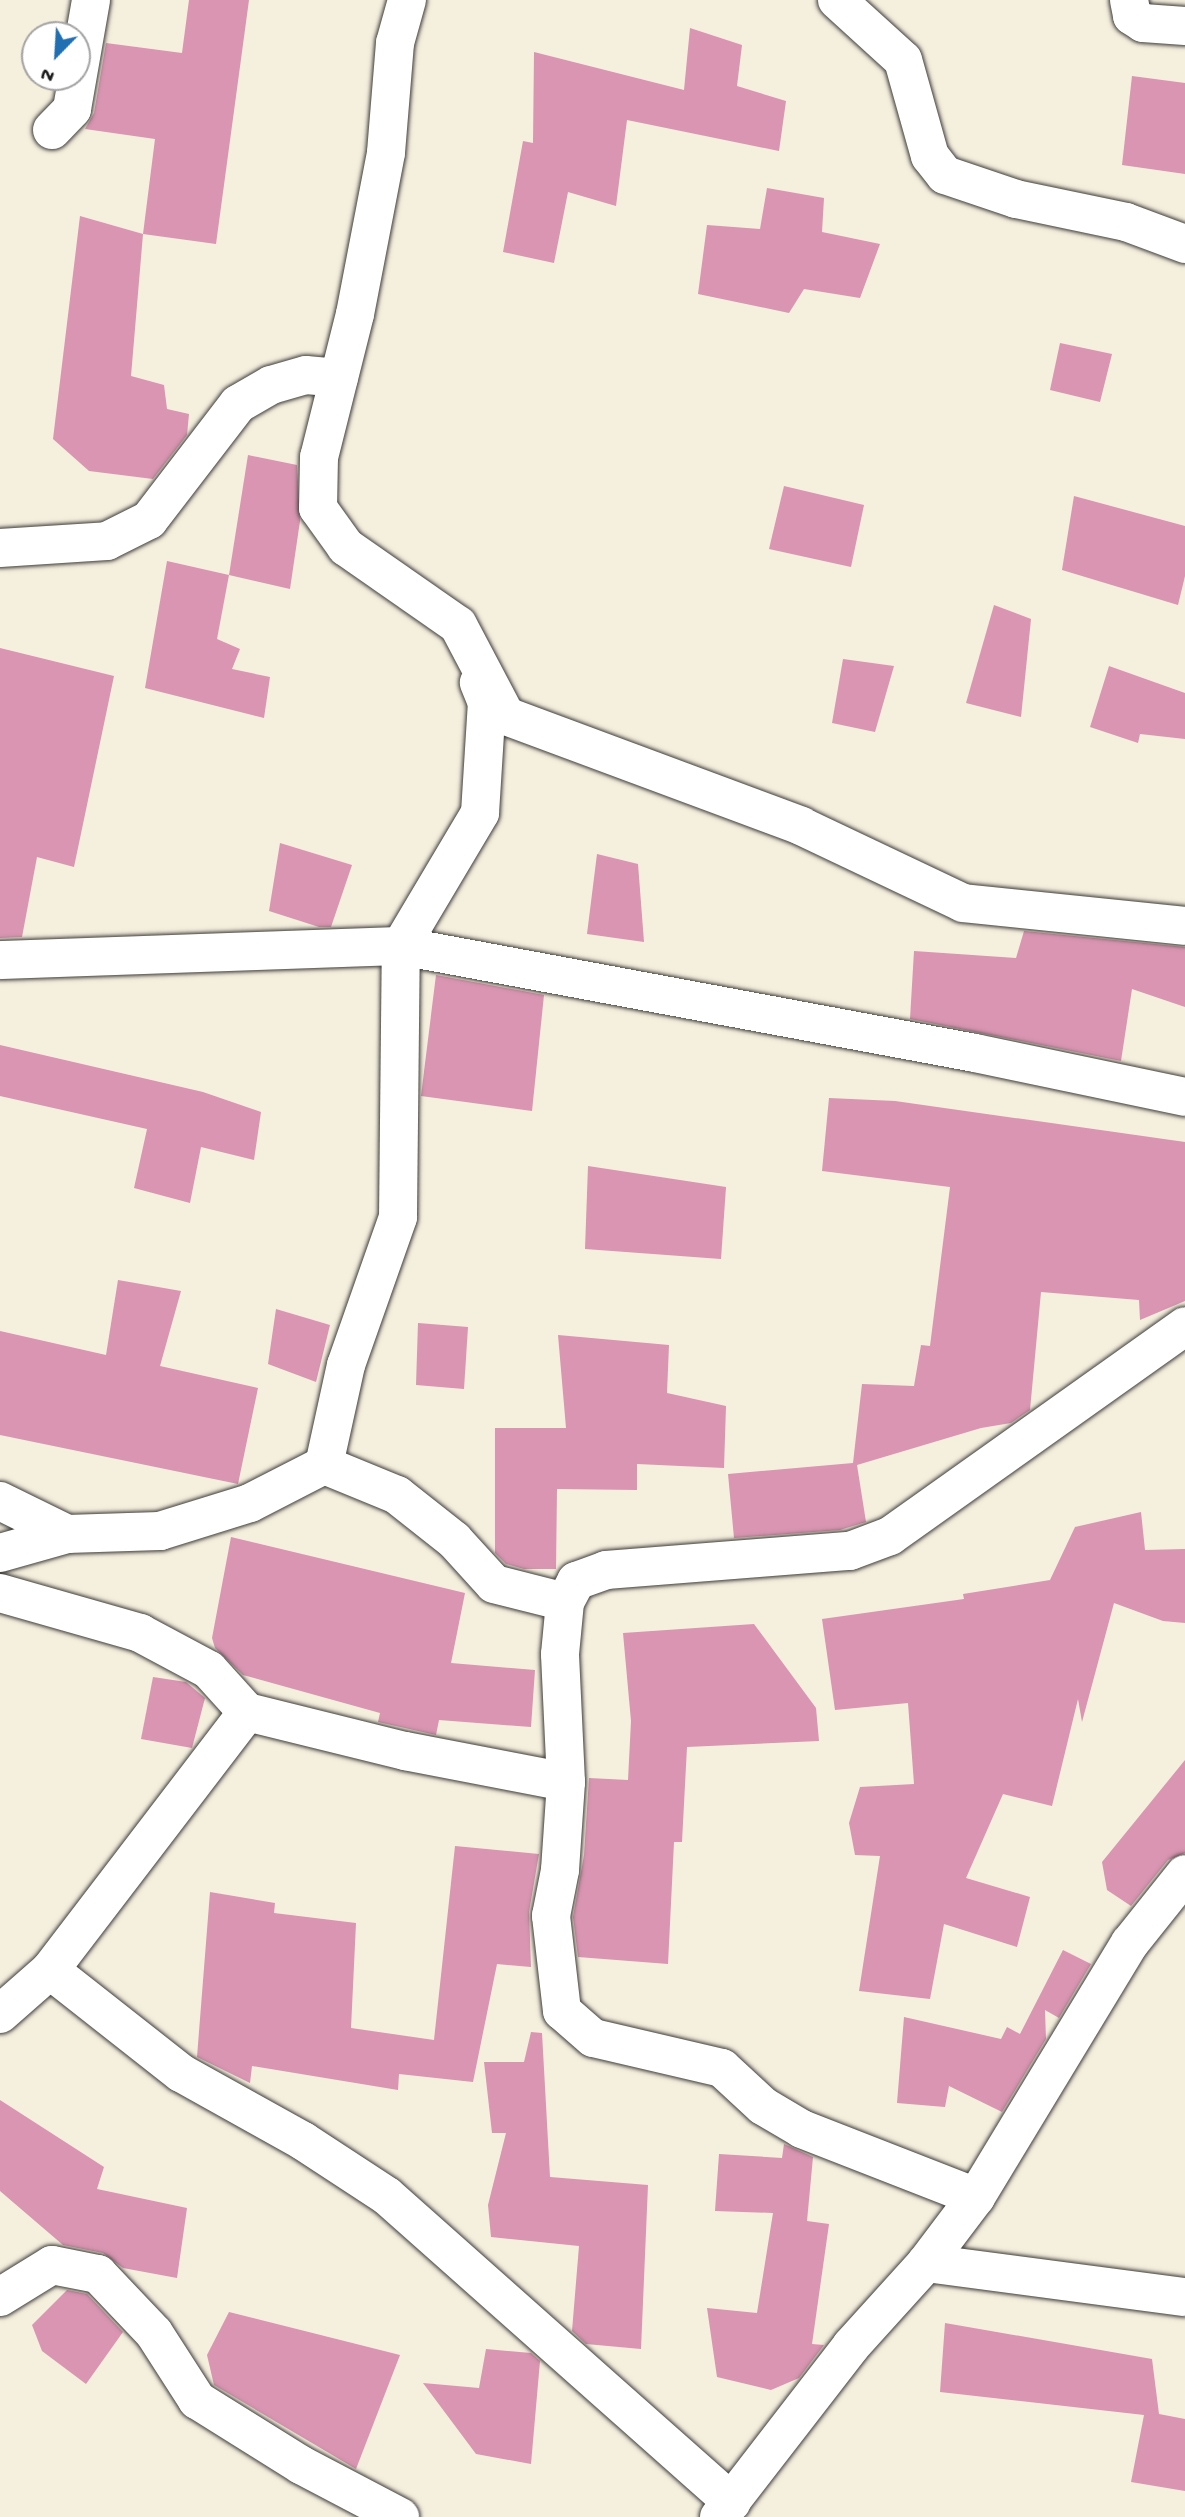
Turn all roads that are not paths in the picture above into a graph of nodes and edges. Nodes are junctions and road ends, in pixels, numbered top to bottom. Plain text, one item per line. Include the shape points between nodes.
1 (91, 0) edge
2 (407, 0) edge
3 (837, 0) edge
4 (1129, 0) edge
5 (1185, 26) edge
6 (52, 130) dead end
7 (1185, 244) edge
8 (340, 378) junction
9 (0, 548) edge
10 (458, 625) junction
11 (1185, 926) edge
12 (401, 946) junction
13 (0, 960) edge
14 (1185, 1097) edge
15 (1185, 1326) edge
16 (324, 1465) junction
17 (0, 1501) edge
18 (67, 1534) junction
19 (0, 1553) edge
20 (0, 1593) edge
21 (565, 1602) junction
22 (247, 1712) junction
23 (566, 1782) junction
24 (1185, 1874) edge
25 (50, 1970) junction
26 (0, 2014) edge
27 (976, 2197) junction
28 (926, 2263) junction
29 (0, 2297) edge
30 (1185, 2297) edge
31 (725, 2510) edge
32 (400, 2517) edge

1 - 6 street via 72,109
2 - 8 street via 395,43 386,153
3 - 7 street via 903,60 930,156 945,175 1016,199 1126,222
4 - 5 street via 1132,16 1143,23
8 - 9 street via 306,375 271,385 238,404 149,520 107,541
8 - 10 street via 320,457 318,508 346,547
10 - 11 street via 506,716 801,826 963,903
10 - 12 street via 486,703 481,813
12 - 13 street
12 - 14 street
12 - 16 street via 398,1217 346,1365
15 - 21 street via 890,1536 850,1551 606,1570 576,1581
16 - 18 street via 250,1503 160,1531
16 - 21 street via 397,1495 454,1540 494,1584
17 - 18 street
18 - 19 street
20 - 22 street via 140,1633 209,1670
21 - 23 street via 561,1654
22 - 23 street via 393,1748
22 - 25 street
23 - 27 street via 560,1870 551,1916 562,2011 593,2038 722,2068 763,2106 802,2129
24 - 27 street via 1130,1943
25 - 26 street
25 - 31 street via 181,2073 303,2141 387,2196
27 - 28 street
28 - 30 street
28 - 31 street via 851,2346
29 - 32 street via 52,2265 98,2274 154,2333 197,2400 301,2465

